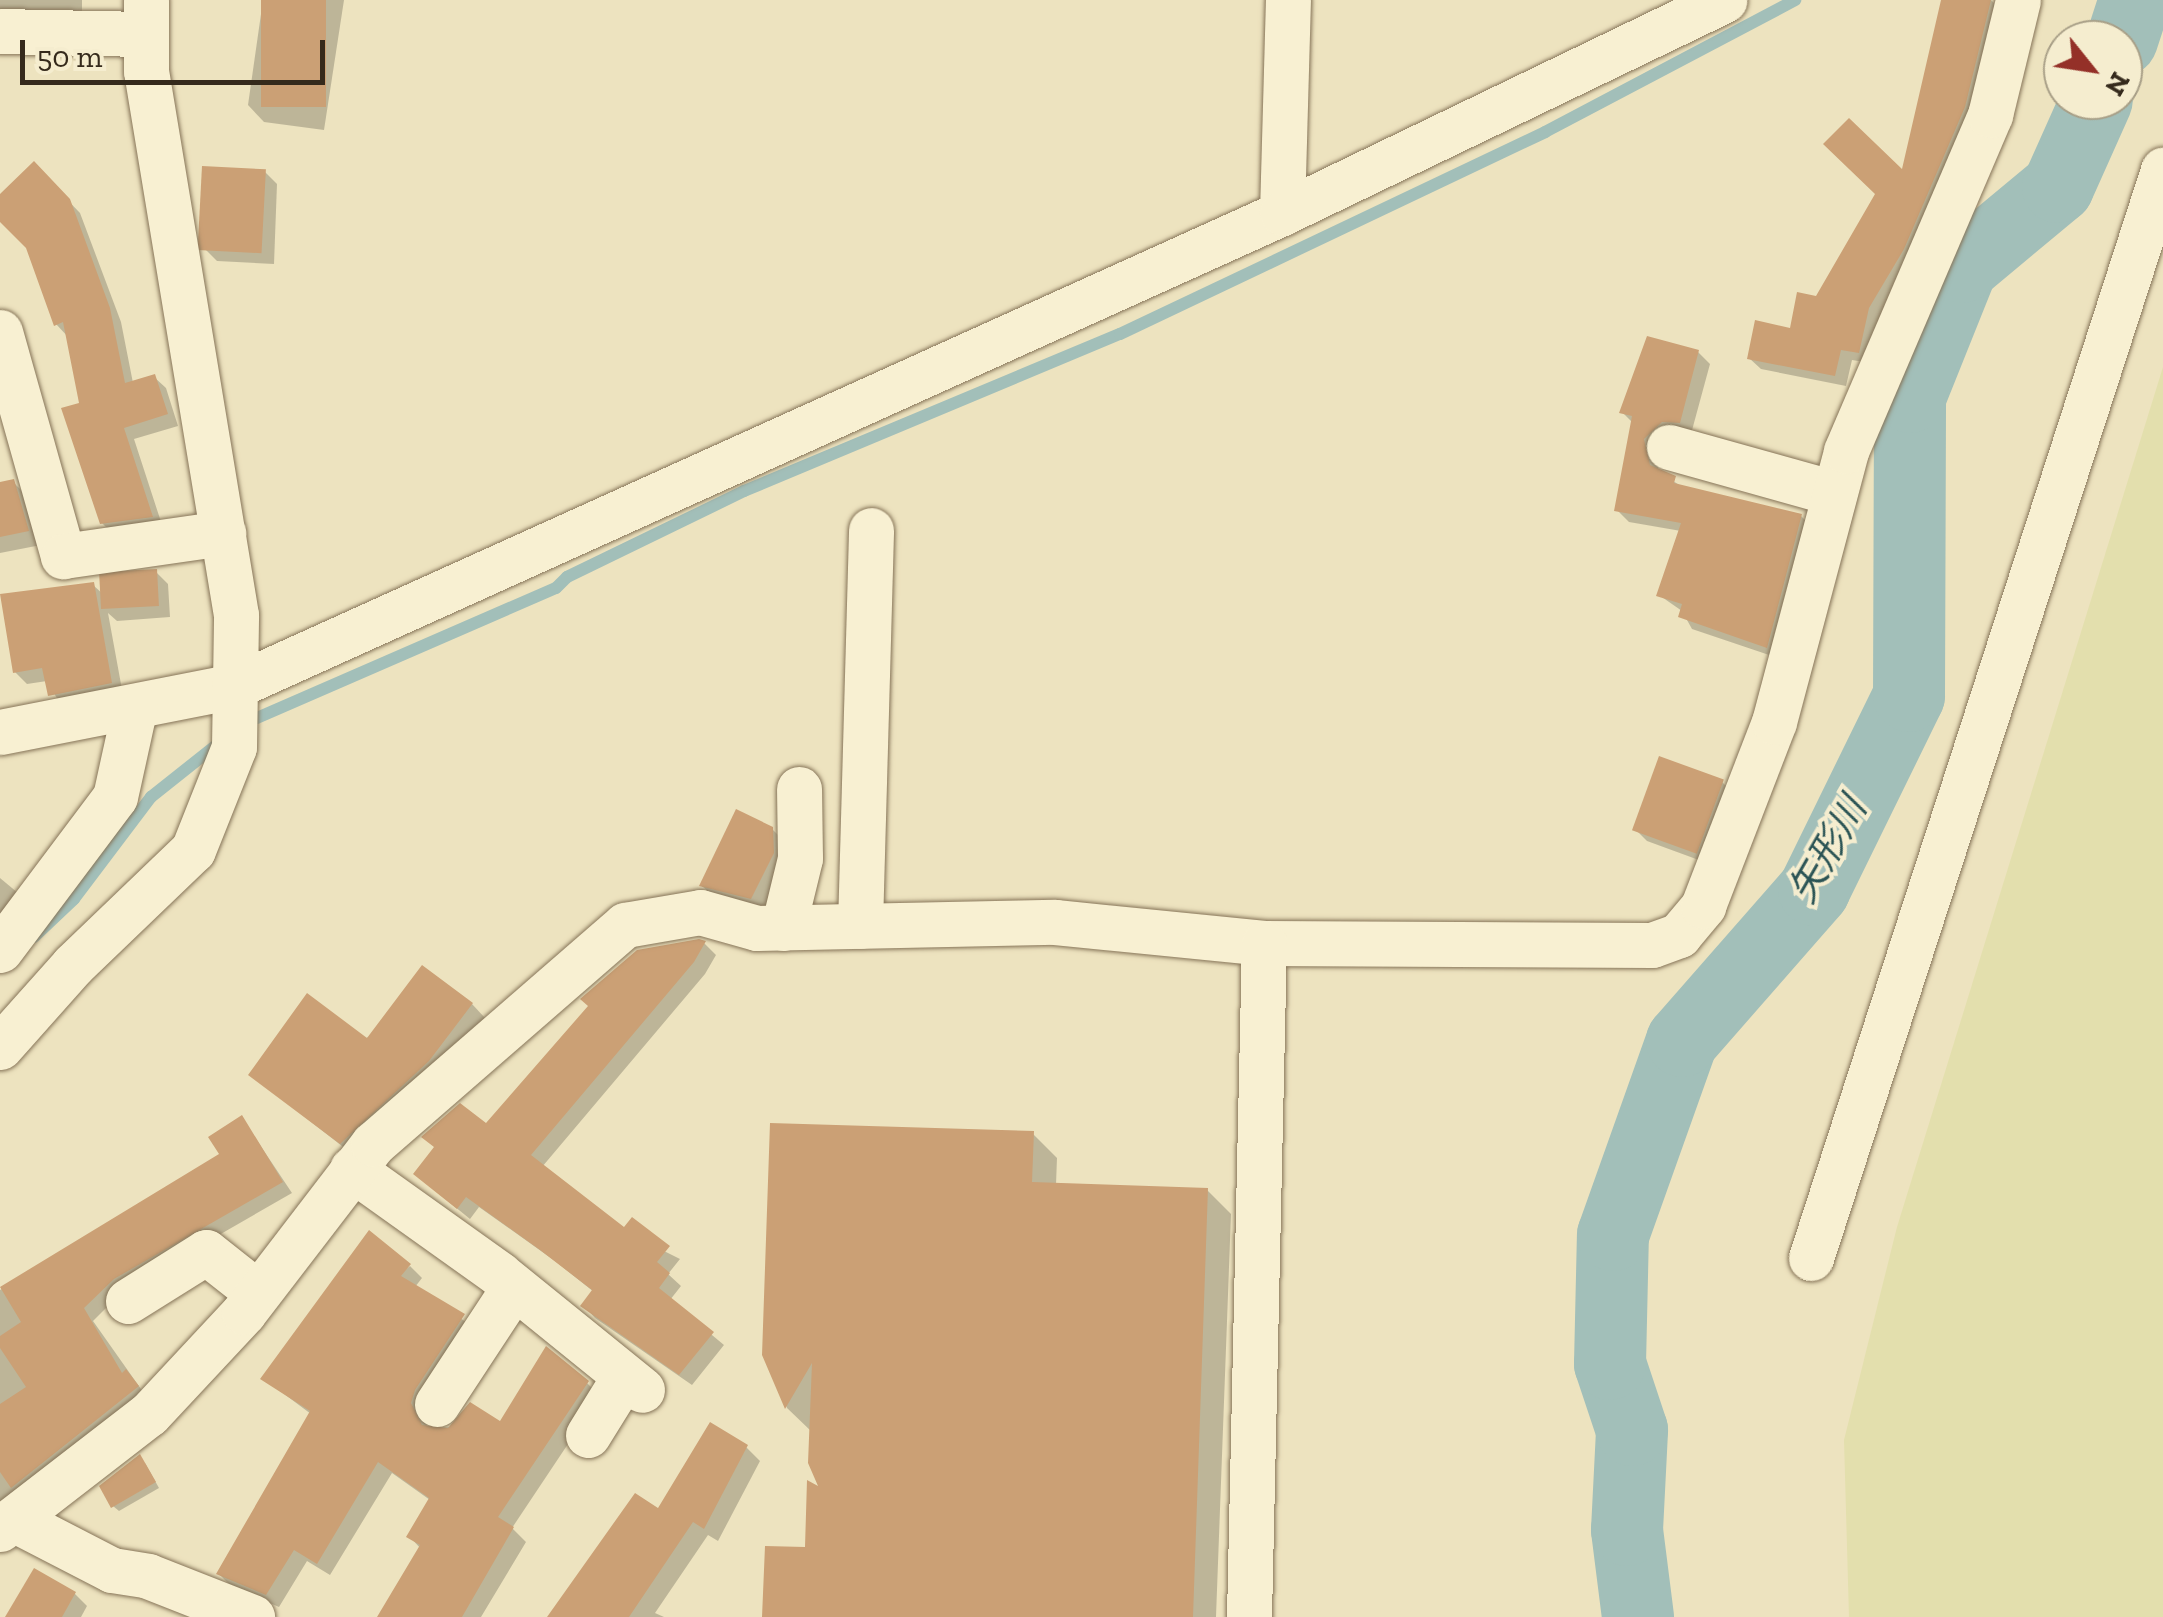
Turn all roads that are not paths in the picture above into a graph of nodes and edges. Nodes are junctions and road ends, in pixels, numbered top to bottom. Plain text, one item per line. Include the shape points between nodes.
1 (1288, 0) edge
2 (1724, 0) edge
3 (2018, 0) edge
4 (145, 17) edge
5 (0, 31) edge
6 (2163, 170) edge
7 (1282, 213) junction
8 (0, 332) edge
9 (1669, 448) dead end
10 (1834, 493) junction
11 (870, 530) dead end
12 (222, 533) junction
13 (234, 686) junction
14 (134, 706) junction
15 (0, 732) edge
16 (798, 789) dead end
17 (860, 926) junction
18 (783, 928) junction
19 (1264, 943) junction
20 (0, 950) edge
21 (0, 1047) edge
22 (352, 1169) junction
23 (1811, 1258) dead end
24 (514, 1287) junction
25 (258, 1292) junction
26 (128, 1301) dead end
27 (437, 1404) dead end
28 (588, 1435) dead end
29 (8, 1524) edge
30 (243, 1615) edge
31 (1248, 1617) edge

1 - 7 street
2 - 7 street
3 - 10 street via 1990,115 1846,450
4 - 5 street
4 - 12 street
6 - 23 street
7 - 13 street
8 - 12 street via 64,556
9 - 10 street
10 - 19 street via 1774,722 1703,906 1679,935 1652,946
11 - 17 street
12 - 13 street via 236,615
13 - 14 street
13 - 21 street via 234,747 193,850 73,965
14 - 15 street
14 - 20 street via 115,797
16 - 18 street via 800,858
17 - 18 street
17 - 19 street via 1054,922
18 - 22 street via 700,912 625,925 571,965
19 - 31 street
22 - 24 street
22 - 25 street
24 - 27 street
24 - 28 street via 633,1384
25 - 26 street via 206,1252
25 - 29 street via 149,1414
29 - 30 street via 112,1570 148,1576

